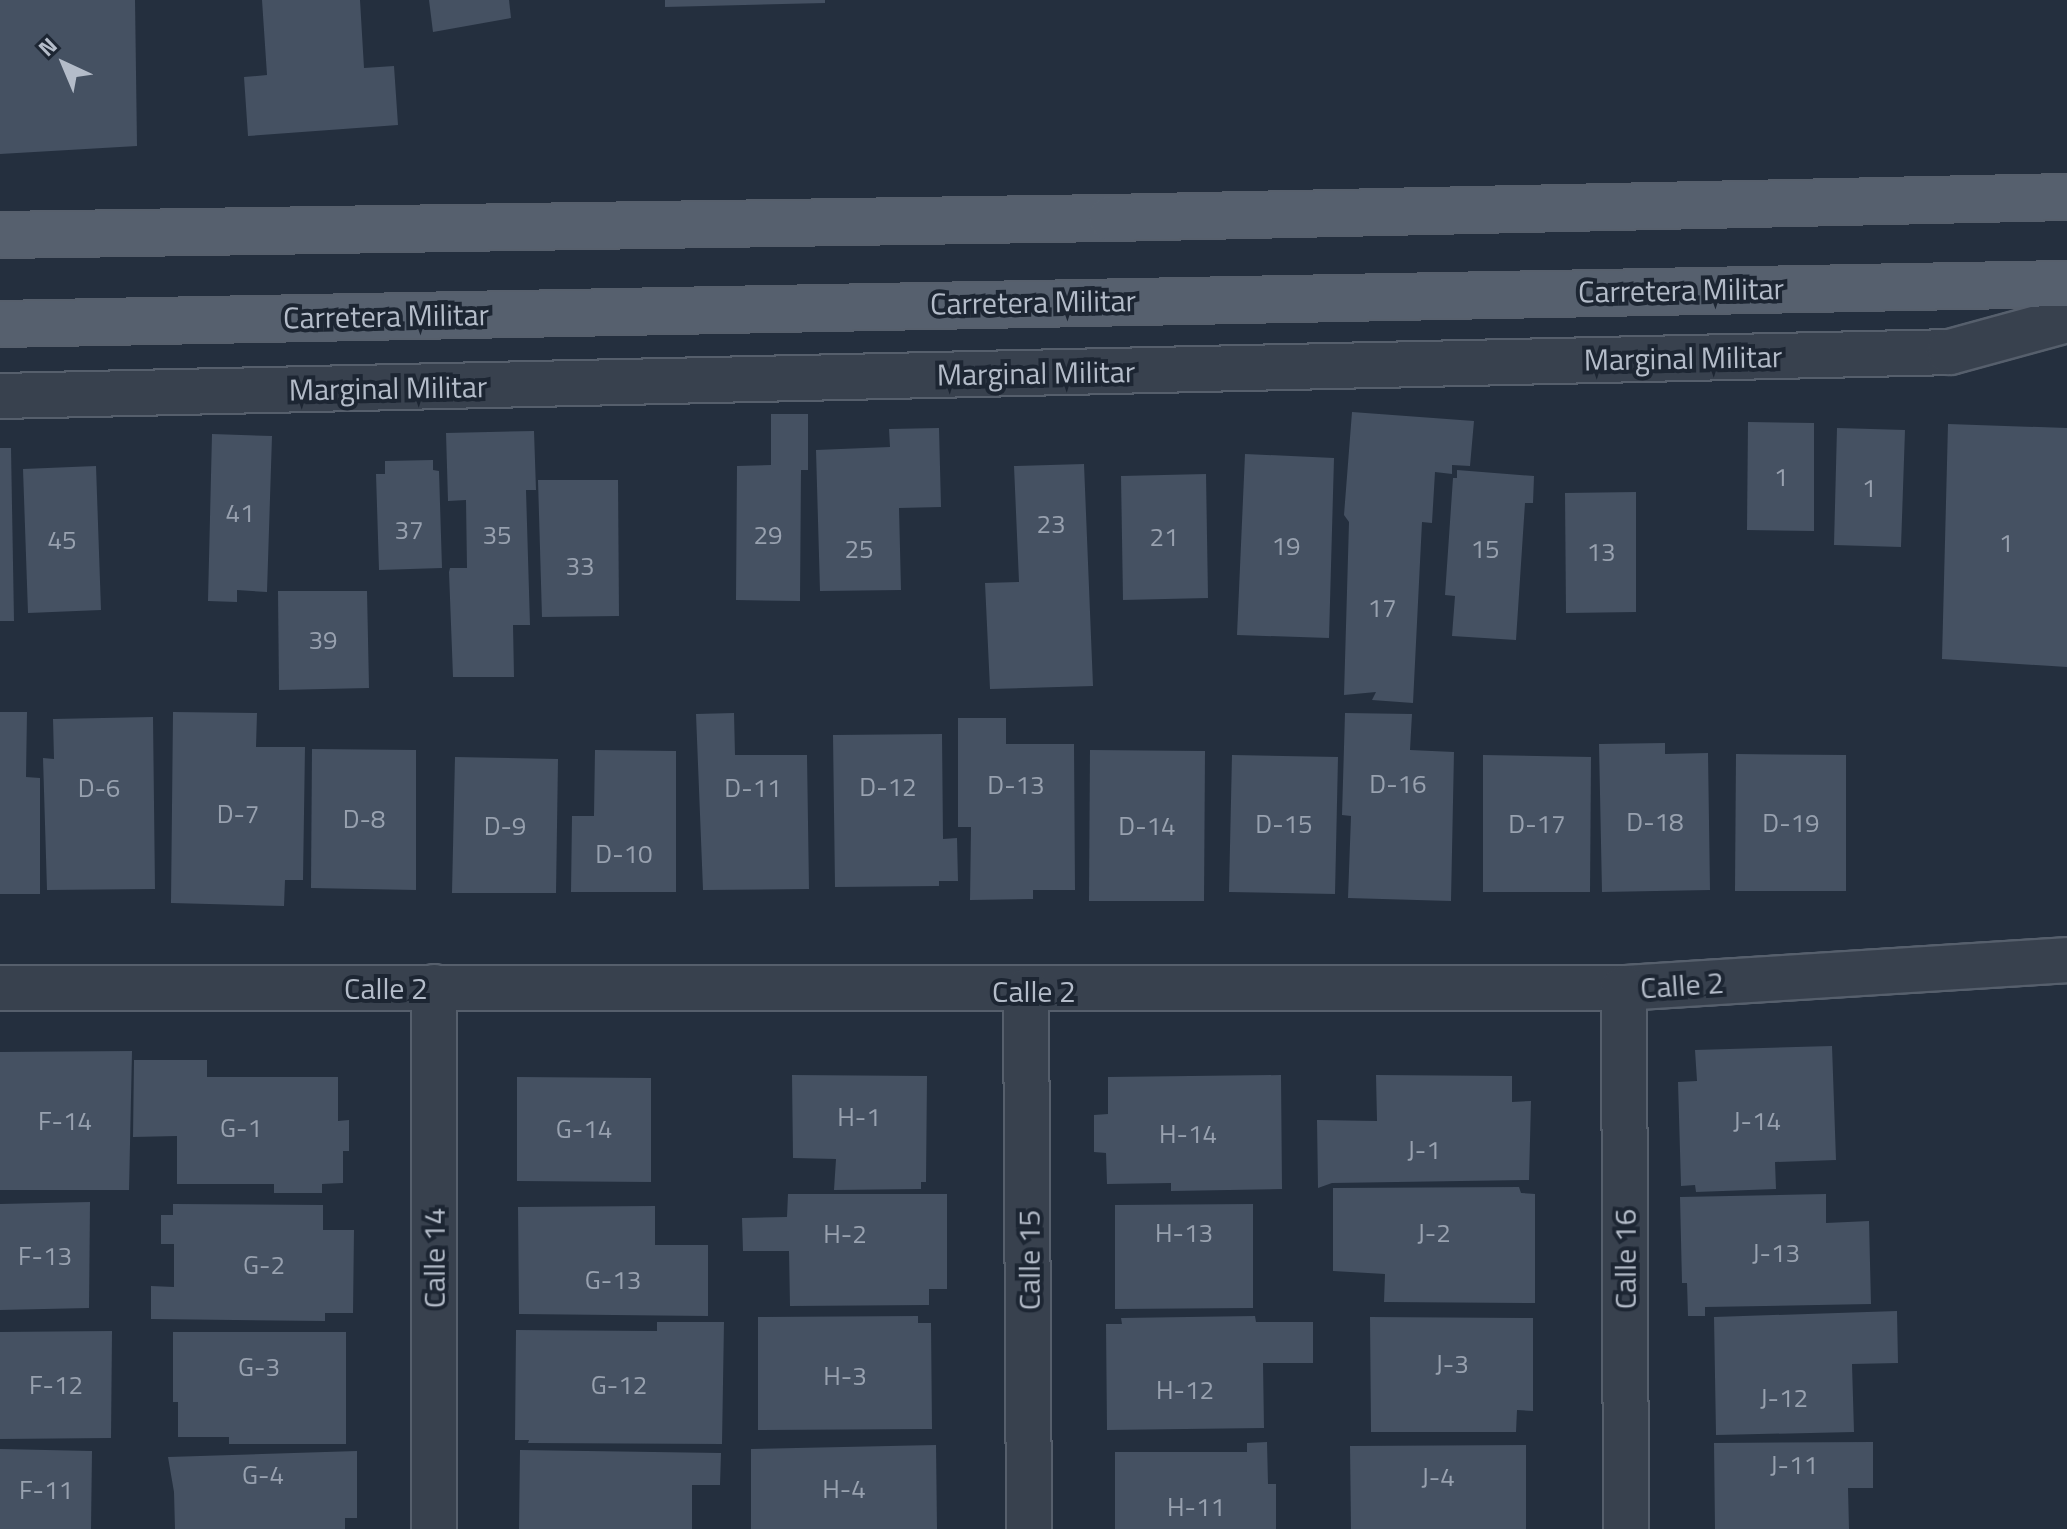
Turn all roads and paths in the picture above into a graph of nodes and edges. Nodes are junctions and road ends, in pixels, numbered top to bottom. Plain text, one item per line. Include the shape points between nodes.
1 (2067, 197) edge
2 (0, 235) edge
3 (2067, 284) edge
4 (2067, 320) edge
5 (0, 324) edge
6 (0, 396) edge
7 (2067, 960) edge
8 (434, 987) junction
9 (0, 988) edge
10 (1624, 988) junction
11 (1026, 991) junction
12 (434, 1529) edge
13 (1029, 1529) edge
14 (1626, 1529) edge

1 - 2 main road
3 - 5 main road, Carretera Militar
4 - 6 street, Marginal Militar via 1950,352
7 - 10 street, Calle 2
8 - 9 street, Calle 2
8 - 11 street, Calle 2
8 - 12 street, Calle 14
10 - 11 street, Calle 2
10 - 14 street, Calle 16
11 - 13 street, Calle 15

